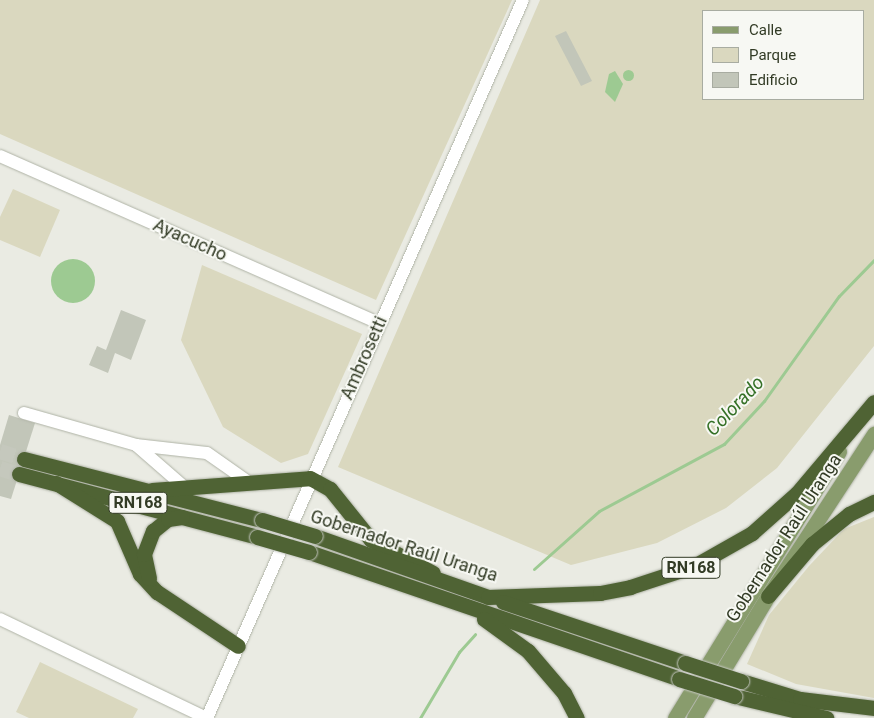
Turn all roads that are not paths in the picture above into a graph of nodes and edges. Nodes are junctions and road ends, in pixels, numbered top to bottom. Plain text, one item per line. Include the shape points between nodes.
1 (523, 0) edge
2 (0, 156) edge
3 (379, 323) junction
4 (874, 402) edge
5 (24, 413) dead end
6 (874, 434) edge
7 (849, 437) junction
8 (136, 445) junction
9 (310, 478) junction
10 (247, 481) junction
11 (56, 483) junction
12 (185, 487) junction
13 (152, 490) junction
14 (874, 502) edge
15 (202, 503) junction
16 (202, 520) junction
17 (441, 581) junction
18 (158, 592) junction
19 (768, 596) junction
20 (488, 597) junction
21 (461, 605) junction
22 (0, 619) edge
23 (238, 646) junction
24 (874, 708) edge
25 (207, 718) edge
26 (578, 718) edge
27 (674, 718) edge
28 (694, 718) edge
29 (826, 718) edge

1 - 3 street, Ambrosetti
2 - 3 street, Ayacucho
3 - 9 street, Ambrosetti
4 - 7 highway, Gobernador Raúl Uranga / RN168
5 - 8 street
6 - 19 main road, Gobernador Raúl Uranga
7 - 20 highway, Gobernador Raúl Uranga / RN168 via 777,513 694,566 600,594
7 - 27 main road, Gobernador Raúl Uranga
8 - 10 street via 207,453
8 - 12 street
9 - 10 highway
9 - 17 highway via 330,489 371,540 425,566
9 - 23 street, Ambrosetti
10 - 12 highway
11 - 13 highway, Gobernador Raúl Uranga / RN168 via 21,466
11 - 16 highway, Gobernador Raúl Uranga / RN168
11 - 18 highway via 116,521 140,574
12 - 13 highway
12 - 15 street
13 - 15 highway, Gobernador Raúl Uranga / RN168
14 - 19 highway via 849,514 812,544
15 - 17 highway, Gobernador Raúl Uranga / RN168, bridge via 314,536
16 - 18 highway via 177,516 153,531 144,554 144,566
16 - 21 highway, Gobernador Raúl Uranga / RN168, bridge via 309,552
17 - 20 highway, Gobernador Raúl Uranga / RN168
18 - 23 highway
19 - 28 main road, Gobernador Raúl Uranga
20 - 24 highway, bridge via 800,699
21 - 26 highway via 528,651 564,692
21 - 29 highway, Gobernador Raúl Uranga / RN168, bridge via 678,679
22 - 25 street
23 - 25 street, Ambrosetti

